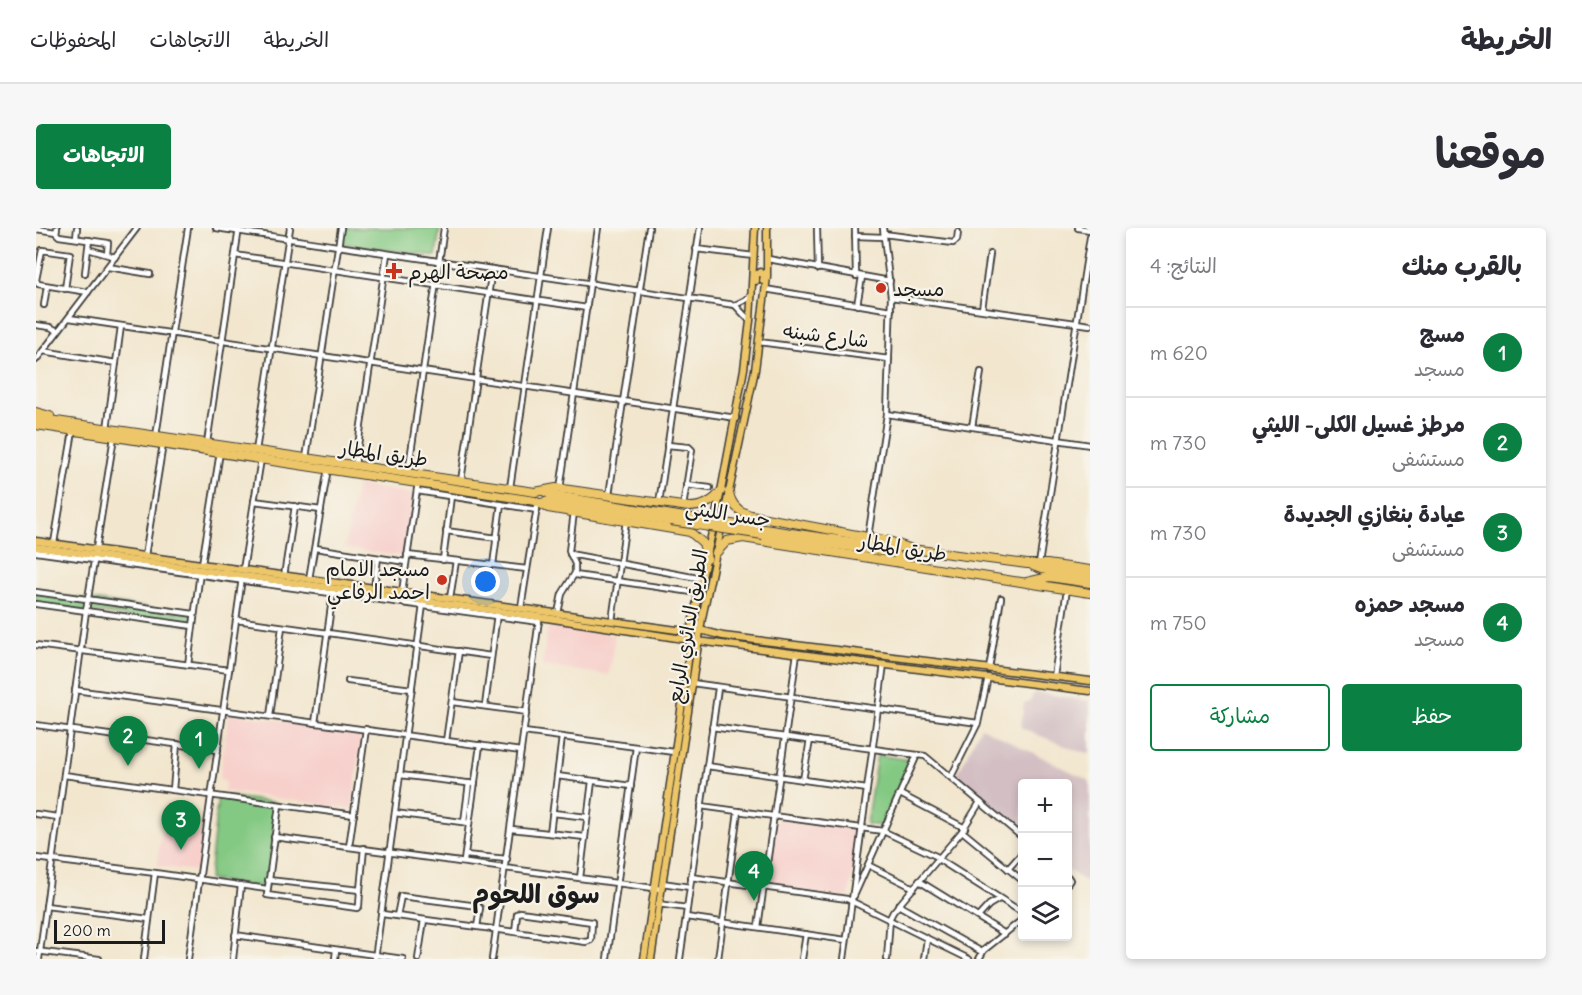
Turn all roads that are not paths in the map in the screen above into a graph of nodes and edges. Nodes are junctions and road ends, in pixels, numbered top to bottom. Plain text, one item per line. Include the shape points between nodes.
1 (77, 228) edge
2 (137, 228) edge
3 (188, 228) edge
4 (216, 228) edge
5 (290, 228) edge
6 (340, 228) edge
7 (444, 228) edge
8 (548, 228) edge
9 (598, 228) edge
10 (649, 228) edge
11 (757, 228) edge
12 (817, 228) edge
13 (855, 228) edge
14 (1078, 228) edge
15 (36, 229) edge
16 (698, 229) edge
17 (56, 230) edge
18 (239, 230) edge
19 (767, 230) edge
20 (1090, 230) edge
21 (958, 232) dead end
22 (883, 233) edge
23 (855, 237) junction
24 (1090, 237) edge
25 (76, 238) junction
26 (288, 239) junction
27 (89, 240) junction
28 (338, 247) junction
29 (88, 249) junction
30 (696, 249) junction
31 (107, 254) junction
32 (387, 254) junction
33 (990, 254) dead end
34 (235, 255) junction
35 (754, 256) junction
36 (115, 257) junction
37 (768, 259) junction
38 (439, 261) junction
39 (284, 262) junction
40 (108, 267) junction
41 (492, 269) junction
42 (818, 269) junction
43 (334, 270) junction
44 (85, 273) dead end
45 (150, 274) dead end
46 (859, 276) junction
47 (384, 277) junction
48 (541, 277) junction
49 (890, 281) junction
50 (590, 284) junction
51 (436, 285) junction
52 (47, 286) junction
53 (65, 289) junction
54 (765, 289) junction
55 (640, 291) junction
56 (88, 292) junction
57 (489, 293) junction
58 (752, 293) junction
59 (891, 297) junction
60 (689, 299) junction
61 (537, 301) junction
62 (44, 305) dead end
63 (735, 305) junction
64 (857, 305) junction
65 (586, 308) junction
66 (982, 309) junction
67 (891, 310) junction
68 (751, 311) junction
69 (762, 317) junction
70 (69, 318) junction
71 (750, 321) junction
72 (1077, 323) junction
73 (36, 325) edge
74 (1090, 325) edge
75 (121, 326) junction
76 (58, 332) junction
77 (172, 334) junction
78 (222, 341) junction
79 (759, 342) junction
80 (271, 349) junction
81 (43, 351) junction
82 (321, 356) junction
83 (889, 359) junction
84 (36, 360) edge
85 (116, 363) junction
86 (370, 363) junction
87 (423, 371) junction
88 (981, 372) dead end
89 (476, 379) junction
90 (525, 387) junction
91 (574, 394) junction
92 (624, 402) junction
93 (673, 409) junction
94 (36, 412) edge
95 (887, 414) junction
96 (36, 418) edge
97 (736, 418) junction
98 (59, 421) junction
99 (36, 425) edge
100 (972, 427) junction
101 (107, 429) junction
102 (69, 430) junction
103 (36, 431) edge
104 (156, 436) junction
105 (114, 437) junction
106 (1059, 440) junction
107 (207, 443) junction
108 (163, 444) junction
109 (667, 445) junction
110 (1090, 445) edge
111 (256, 451) junction
112 (220, 452) junction
113 (306, 458) junction
114 (261, 459) junction
115 (355, 465) junction
116 (328, 468) junction
117 (408, 473) junction
118 (461, 481) junction
119 (418, 482) junction
120 (687, 485) junction
121 (510, 488) junction
122 (710, 488) dead end
123 (560, 489) junction
124 (417, 491) junction
125 (543, 491) junction
126 (725, 491) junction
127 (451, 496) junction
128 (609, 496) junction
129 (254, 501) junction
130 (659, 503) junction
131 (501, 504) junction
132 (539, 505) junction
133 (295, 506) junction
134 (683, 507) junction
135 (321, 510) junction
136 (574, 512) junction
137 (757, 516) junction
138 (626, 521) junction
139 (679, 530) junction
140 (446, 531) junction
141 (868, 537) junction
142 (497, 538) junction
143 (751, 540) junction
144 (36, 541) edge
145 (54, 543) junction
146 (904, 546) junction
147 (36, 547) edge
148 (315, 548) junction
149 (36, 552) edge
150 (716, 553) junction
151 (94, 554) junction
152 (570, 554) junction
153 (407, 555) junction
154 (145, 556) junction
155 (378, 558) junction
156 (707, 558) junction
157 (442, 560) junction
158 (456, 561) junction
159 (406, 562) junction
160 (620, 564) junction
161 (905, 564) junction
162 (1035, 564) junction
163 (493, 565) junction
164 (527, 568) junction
165 (201, 569) junction
166 (1090, 570) edge
167 (242, 575) junction
168 (575, 575) junction
169 (284, 576) junction
170 (1090, 577) edge
171 (309, 579) junction
172 (703, 579) junction
173 (618, 582) junction
174 (1026, 583) junction
175 (1090, 583) edge
176 (374, 588) junction
177 (1067, 589) junction
178 (333, 591) junction
179 (36, 592) edge
180 (402, 592) junction
181 (699, 593) junction
182 (1090, 593) edge
183 (450, 598) junction
184 (1001, 598) dead end
185 (88, 599) junction
186 (423, 603) junction
187 (36, 604) edge
188 (520, 608) junction
189 (86, 611) junction
190 (558, 613) junction
191 (194, 614) junction
192 (497, 614) junction
193 (540, 616) junction
194 (693, 619) junction
195 (236, 620) junction
196 (612, 621) junction
197 (193, 626) junction
198 (282, 627) junction
199 (691, 630) junction
200 (700, 630) junction
201 (327, 633) junction
202 (677, 634) junction
203 (690, 640) junction
204 (699, 641) junction
205 (36, 645) edge
206 (417, 646) junction
207 (81, 650) junction
208 (689, 650) junction
209 (459, 651) junction
210 (855, 652) junction
211 (36, 653) edge
212 (798, 653) junction
213 (491, 656) junction
214 (854, 660) junction
215 (188, 664) junction
216 (884, 664) junction
217 (989, 669) junction
218 (228, 670) junction
219 (988, 677) junction
220 (1054, 677) junction
221 (348, 681) dead end
222 (1090, 681) edge
223 (692, 683) junction
224 (1050, 685) junction
225 (718, 688) junction
226 (412, 689) junction
227 (75, 690) junction
228 (1090, 691) edge
229 (790, 698) junction
230 (452, 702) junction
231 (485, 706) junction
232 (223, 710) junction
233 (879, 710) junction
234 (527, 712) junction
235 (270, 716) junction
236 (315, 723) junction
237 (978, 723) junction
238 (36, 724) edge
239 (712, 727) junction
240 (70, 729) junction
241 (366, 729) junction
242 (524, 732) junction
243 (406, 735) junction
244 (562, 737) junction
245 (785, 737) junction
246 (810, 740) junction
247 (446, 741) junction
248 (177, 744) junction
249 (480, 745) junction
250 (636, 747) junction
251 (873, 749) junction
252 (218, 750) junction
253 (521, 751) junction
254 (674, 752) junction
255 (917, 755) junction
256 (707, 766) junction
257 (64, 775) junction
258 (400, 775) junction
259 (557, 776) junction
260 (780, 776) junction
261 (951, 777) junction
262 (592, 780) junction
263 (803, 780) junction
264 (472, 784) junction
265 (630, 786) junction
266 (867, 789) junction
267 (173, 790) junction
268 (900, 794) junction
269 (212, 795) junction
270 (980, 802) junction
271 (279, 805) junction
272 (701, 806) junction
273 (738, 811) junction
274 (395, 813) junction
275 (553, 813) junction
276 (36, 814) edge
277 (354, 815) junction
278 (774, 815) junction
279 (58, 817) junction
280 (587, 817) junction
281 (467, 823) junction
282 (861, 828) junction
283 (511, 829) junction
284 (964, 830) junction
285 (883, 831) junction
286 (550, 833) junction
287 (1018, 834) edge
288 (274, 837) junction
289 (585, 837) junction
290 (349, 847) junction
291 (364, 849) junction
292 (389, 852) junction
293 (465, 855) junction
294 (36, 858) edge
295 (1018, 858) edge
296 (507, 859) junction
297 (939, 859) junction
298 (51, 860) junction
299 (464, 861) junction
300 (868, 865) junction
301 (506, 867) junction
302 (1008, 869) junction
303 (155, 873) junction
304 (691, 877) junction
305 (1018, 877) edge
306 (580, 878) junction
307 (200, 879) junction
308 (268, 880) junction
309 (920, 881) junction
310 (729, 882) junction
311 (617, 883) junction
312 (242, 885) junction
313 (659, 887) junction
314 (690, 887) junction
315 (764, 887) junction
316 (914, 888) junction
317 (267, 889) junction
318 (360, 890) junction
319 (992, 894) junction
320 (999, 898) junction
321 (851, 901) junction
322 (658, 904) junction
323 (898, 905) junction
324 (989, 905) junction
325 (46, 906) junction
326 (687, 908) junction
327 (1018, 910) edge
328 (382, 914) junction
329 (397, 916) junction
330 (686, 917) junction
331 (978, 917) junction
332 (149, 919) junction
333 (423, 920) junction
334 (890, 921) junction
335 (723, 922) junction
336 (1018, 924) edge
337 (477, 927) junction
338 (758, 927) junction
339 (496, 930) junction
340 (515, 932) junction
341 (806, 934) junction
342 (1005, 934) junction
343 (235, 936) junction
344 (927, 939) junction
345 (846, 940) junction
346 (336, 950) junction
347 (38, 952) edge
348 (982, 952) junction
349 (376, 957) edge
350 (79, 958) edge
351 (39, 959) edge
352 (99, 959) edge
353 (144, 959) edge
354 (188, 959) edge
355 (232, 959) edge
356 (335, 959) edge
357 (404, 959) edge
358 (418, 959) edge
359 (492, 959) edge
360 (607, 959) edge
361 (644, 959) edge
362 (651, 959) edge
363 (680, 959) edge
364 (718, 959) edge
365 (802, 959) edge
366 (844, 959) edge
367 (887, 959) edge
368 (924, 959) edge
369 (969, 959) edge
370 (979, 959) edge

1 - 25 street
2 - 36 street
3 - 77 street
4 - 18 street
5 - 26 street
6 - 28 street
7 - 38 street
8 - 48 street
9 - 50 street
10 - 55 street
11 - 19 main road via 757,256 761,260
11 - 35 main road, الطريق الدائري الرابع
12 - 42 street
13 - 23 street
14 - 20 street
15 - 17 street
16 - 30 street
17 - 25 street via 59,236
18 - 26 street
18 - 34 street
19 - 37 main road, الطريق الدائري الرابع
21 - 22 street via 953,243
22 - 23 street
22 - 49 street
23 - 46 street
24 - 72 street
25 - 27 street
26 - 28 street
26 - 39 street
27 - 29 street
27 - 31 street via 108,243
28 - 32 street
28 - 43 street
29 - 31 street
29 - 44 street
30 - 35 street
30 - 60 street
31 - 36 street
32 - 38 street
32 - 47 street
33 - 66 street
34 - 39 street
34 - 78 street
35 - 58 main road, الطريق الدائري الرابع
36 - 40 street
37 - 42 street
37 - 54 main road, الطريق الدائري الرابع
38 - 41 street
38 - 51 street
39 - 43 street
39 - 80 street
40 - 45 street
40 - 56 street
41 - 48 street
41 - 57 street
42 - 46 street
43 - 47 street
43 - 82 street
46 - 49 street
46 - 64 street
47 - 51 street
47 - 86 street
48 - 50 street
48 - 61 street
49 - 59 street
50 - 55 street
50 - 65 street
51 - 57 street
51 - 87 street
52 - 53 street
52 - 53 street via 36,280 43,249 70,254
52 - 62 street
53 - 56 street
54 - 64 street
54 - 69 main road, الطريق الدائري الرابع
55 - 60 street
55 - 92 street
56 - 70 street
57 - 61 street
57 - 89 street
58 - 63 street
58 - 68 main road, الطريق الدائري الرابع
59 - 66 street
59 - 67 street
60 - 63 street
60 - 93 street
61 - 65 street
61 - 90 street
63 - 71 street
64 - 67 street
65 - 91 street
66 - 72 street
67 - 83 street
68 - 69 main road via 755,305 756,275 762,272
68 - 71 main road, الطريق الدائري الرابع
69 - 79 main road, الطريق الدائري الرابع
70 - 75 street
70 - 76 street
71 - 97 main road, الطريق الدائري الرابع
72 - 74 street
72 - 106 street
73 - 76 street
75 - 77 street
75 - 85 street
76 - 81 street
77 - 78 street
77 - 104 street
78 - 80 street
78 - 107 street
79 - 83 street, شارع شبنه
79 - 126 main road, الطريق الدائري الرابع
80 - 82 street
80 - 111 street
81 - 84 street
81 - 85 street
82 - 86 street
82 - 113 street
83 - 95 street
85 - 101 street
86 - 87 street
86 - 115 street
87 - 89 street
87 - 117 street
88 - 100 street
89 - 90 street
89 - 118 street
90 - 91 street
90 - 121 street
91 - 92 street
91 - 123 street
92 - 93 street
92 - 128 street
93 - 97 street
93 - 109 street
94 - 98 highway
95 - 100 street
95 - 141 street
96 - 98 highway, طريق المطار
97 - 126 main road, الطريق الدائري الرابع
98 - 101 highway, طريق المطار
99 - 102 highway, طريق المطار
100 - 106 street
101 - 104 highway, طريق المطار
102 - 103 highway
102 - 105 highway, طريق المطار
102 - 145 street
104 - 107 highway, طريق المطار
105 - 108 highway, طريق المطار
105 - 151 street
106 - 110 street
106 - 162 street
107 - 111 highway, طريق المطار
108 - 112 highway, طريق المطار
108 - 154 street
109 - 120 street via 692,450
109 - 130 street
111 - 113 highway, طريق المطار
112 - 114 highway, طريق المطار
112 - 165 street
113 - 115 highway, طريق المطار
114 - 116 highway, طريق المطار
114 - 129 street
115 - 117 highway, طريق المطار
116 - 119 highway, طريق المطار
116 - 135 street
117 - 118 highway, طريق المطار
118 - 121 highway, طريق المطار
119 - 124 street
119 - 132 highway, طريق المطار
120 - 122 street
120 - 134 street
121 - 125 highway, طريق المطار
123 - 125 highway, طريق المطار
123 - 128 highway, طريق المطار
124 - 127 street
124 - 153 street
125 - 146 highway, جسر الليثي, bridge via 741,526 894,548
126 - 134 highway, طريق المطار via 705,504
126 - 137 highway, طريق المطار via 739,510
126 - 150 main road, الطريق الدائري الرابع
126 - 156 main road, الطريق الدائري الرابع
127 - 131 street
127 - 140 street
128 - 130 highway, طريق المطار
129 - 133 street
129 - 167 street
130 - 134 highway, طريق المطار
131 - 132 street
131 - 142 street
132 - 136 highway, طريق المطار
132 - 161 highway, جسر الليثي, bridge via 550,501 895,554
132 - 164 street
133 - 135 street
133 - 169 street
134 - 139 highway via 685,521
135 - 148 street
136 - 138 highway, طريق المطار
136 - 152 street
137 - 141 highway, طريق المطار
137 - 143 highway via 748,526
138 - 139 highway, طريق المطار
138 - 160 street
139 - 156 highway, طريق المطار via 700,539
140 - 142 street
140 - 157 street
141 - 146 highway, طريق المطار
142 - 163 street
143 - 150 highway, طريق المطار via 732,539
143 - 161 highway, طريق المطار
144 - 145 main road
145 - 151 main road
146 - 162 highway, طريق المطار
147 - 151 main road
148 - 155 street
148 - 171 street
149 - 151 street
150 - 200 main road, الطريق الدائري الرابع
151 - 154 main road
151 - 165 main road
151 - 185 street
152 - 160 street
152 - 168 street
153 - 157 street
153 - 159 street
154 - 165 main road
155 - 159 street
155 - 176 street
156 - 172 main road, الطريق الدائري الرابع
157 - 158 street
158 - 163 street
158 - 183 street
159 - 180 street
160 - 172 street
160 - 173 street
161 - 174 highway, طريق المطار
162 - 166 highway, طريق المطار
162 - 170 highway via 1041,569
163 - 164 street
164 - 188 street
165 - 167 main road
165 - 167 street
165 - 191 street
167 - 169 main road
167 - 178 main road
167 - 195 street
168 - 173 street
168 - 190 street via 562,594
169 - 171 main road
171 - 176 main road
172 - 181 main road, الطريق الدائري الرابع
173 - 181 street
173 - 196 street
174 - 175 highway via 1049,577
174 - 177 highway, طريق المطار
176 - 180 main road
177 - 182 highway, طريق المطار
177 - 220 street
178 - 186 main road
178 - 201 street
179 - 185 street
180 - 183 main road
181 - 194 main road, الطريق الدائري الرابع
183 - 188 main road
184 - 217 street
185 - 189 street
185 - 191 street
186 - 192 main road
186 - 206 street
187 - 189 street
188 - 193 main road
189 - 197 street
189 - 207 street
190 - 193 main road
190 - 196 main road
191 - 197 street
192 - 193 main road
192 - 213 street
193 - 202 main road
193 - 234 street
194 - 199 main road, الطريق الدائري الرابع
194 - 202 main road
195 - 198 street
195 - 218 street
196 - 202 main road
197 - 215 street
198 - 201 street
198 - 235 street
199 - 200 main road
199 - 202 main road
199 - 203 main road, الطريق الدائري الرابع
200 - 204 main road, الطريق الدائري الرابع
200 - 210 main road
201 - 206 street
201 - 236 street
202 - 203 main road
202 - 208 main road
203 - 204 main road
203 - 208 main road, الطريق الدائري الرابع
204 - 212 main road
204 - 223 main road, الطريق الدائري الرابع
205 - 207 street
205 - 211 street
206 - 209 street
206 - 226 street
207 - 215 street
207 - 227 street
208 - 254 main road, الطريق الدائري الرابع
209 - 213 street
209 - 230 street
210 - 214 main road
210 - 217 main road
212 - 214 main road
212 - 229 street
213 - 231 street
214 - 216 main road
215 - 218 street
216 - 219 main road
216 - 233 street
217 - 220 main road
218 - 232 street
219 - 224 main road
219 - 237 street
220 - 222 main road
220 - 224 main road
221 - 226 street
223 - 225 street
223 - 313 main road, الطريق الدائري الرابع
224 - 228 main road
225 - 229 street
225 - 239 street
226 - 243 street
227 - 232 street
227 - 240 street
229 - 233 street
229 - 245 street
230 - 231 street
230 - 247 street
231 - 234 street
232 - 235 street
232 - 252 street
233 - 237 street
233 - 251 street
234 - 242 street
235 - 236 street
236 - 241 street
237 - 261 street
238 - 240 street
239 - 245 street
239 - 256 street
240 - 248 street
240 - 257 street
241 - 243 street
241 - 277 street
242 - 244 street
242 - 253 street
243 - 247 street
243 - 258 street
244 - 250 street
244 - 259 street
245 - 246 street
245 - 260 street
246 - 251 street
246 - 263 street
247 - 249 street
248 - 252 street
248 - 267 street
249 - 253 street
249 - 264 street
250 - 254 street
250 - 265 street
251 - 255 street
251 - 266 street
252 - 269 street
253 - 283 street
254 - 313 main road, الطريق الدائري الرابع
255 - 261 street via 928,758
255 - 268 street
256 - 260 street
256 - 272 street
257 - 267 street
257 - 279 street
258 - 264 street
258 - 274 street
259 - 262 street
259 - 275 street
260 - 263 street
260 - 278 street
261 - 270 street
262 - 265 street
262 - 280 street
263 - 266 street
264 - 281 street
265 - 311 street
266 - 282 street
267 - 269 street
268 - 284 street
268 - 285 street
269 - 271 street
269 - 307 street
270 - 284 street
270 - 287 street
271 - 277 street
271 - 288 street
272 - 273 street
272 - 304 street
273 - 278 street
273 - 310 street
274 - 281 street
274 - 292 street
275 - 280 street
275 - 286 street
276 - 279 street
277 - 290 street
278 - 282 street
278 - 315 street
279 - 298 street
280 - 289 street
281 - 293 street
282 - 285 street
282 - 321 street
283 - 286 street
283 - 296 street
284 - 297 street
284 - 302 street
285 - 297 street
285 - 300 street
286 - 289 street
288 - 290 street
288 - 308 street
289 - 306 street
290 - 291 street
291 - 292 street
291 - 318 street
292 - 299 street
292 - 328 street
293 - 296 street
293 - 299 street
294 - 298 street
295 - 302 street
296 - 301 street
297 - 309 street
297 - 319 street
298 - 303 street
298 - 325 street
299 - 301 street
300 - 316 street
300 - 321 street
301 - 306 street
301 - 339 street
302 - 305 street
303 - 307 street
303 - 332 street
304 - 310 street
304 - 314 street
306 - 311 street
307 - 312 street
307 - 354 street
308 - 317 street
308 - 318 street
309 - 316 street
309 - 331 street
310 - 315 street
310 - 335 street
311 - 313 street
311 - 360 street
312 - 317 street
312 - 343 street
313 - 314 street
313 - 322 main road, الطريق الدائري الرابع
313 - 361 main road, الطريق الدائري الرابع
314 - 326 street
315 - 321 street
315 - 338 street
316 - 323 street
317 - 318 street via 268,896 357,908
319 - 320 street
319 - 324 street
320 - 324 street
320 - 327 street
321 - 334 street
321 - 345 street
322 - 326 street
322 - 362 main road, الطريق الدائري الرابع
323 - 334 street
323 - 348 street
324 - 331 street
325 - 332 street
325 - 347 street
326 - 330 street
328 - 329 street
328 - 349 street
329 - 333 street
329 - 337 street via 401,896 478,906
330 - 335 street
330 - 363 street
331 - 342 street
332 - 353 street
333 - 337 street
333 - 358 street
334 - 344 street
334 - 367 street
335 - 338 street
335 - 364 street
336 - 342 street
337 - 339 street
338 - 341 street
339 - 340 street
339 - 359 street
340 - 340 street via 588,942 593,925 520,912
341 - 345 street
341 - 365 street
342 - 348 street
343 - 346 street
343 - 355 street
344 - 368 street
344 - 369 street
345 - 366 street
346 - 349 street
346 - 356 street
347 - 350 street
347 - 351 street
348 - 370 street
349 - 357 street
350 - 352 street

